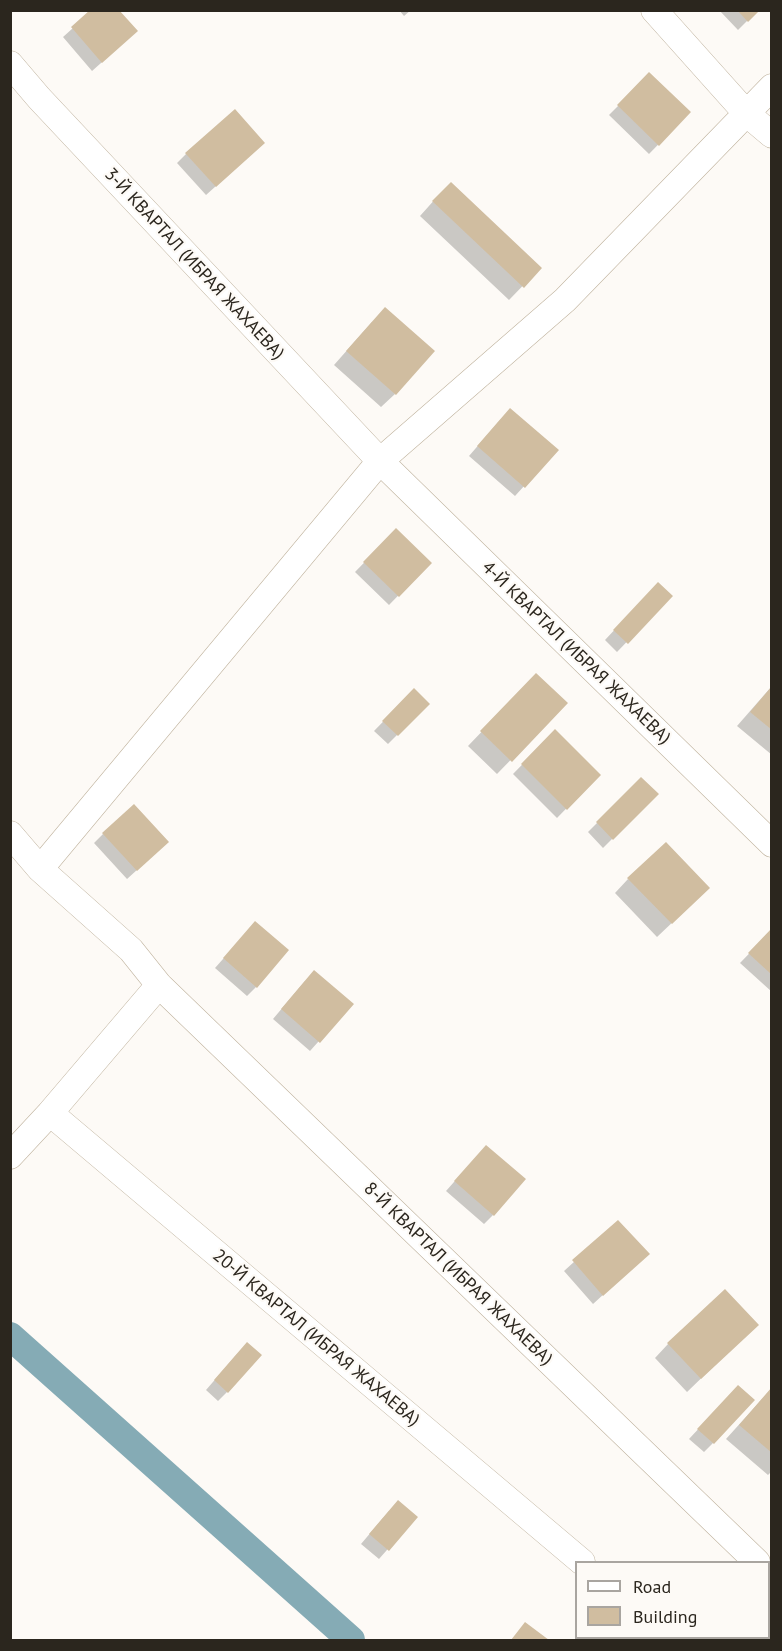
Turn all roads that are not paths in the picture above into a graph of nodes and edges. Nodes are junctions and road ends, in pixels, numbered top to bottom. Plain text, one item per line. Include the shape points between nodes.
1 (654, 10) edge
2 (10, 64) edge
3 (771, 87) edge
4 (747, 114) junction
5 (771, 135) edge
6 (380, 461) junction
7 (10, 834) edge
8 (771, 844) edge
9 (40, 869) junction
10 (159, 985) junction
11 (50, 1113) junction
12 (10, 1156) edge
13 (580, 1561) edge
14 (755, 1561) edge

1 - 4 street
2 - 6 street, 3-Й КВАРТАЛ (ИБРАЯ ЖАХАЕВА)
3 - 4 street
4 - 5 street
4 - 6 street via 565,300
6 - 8 street, 4-Й КВАРТАЛ (ИБРАЯ ЖАХАЕВА)
6 - 9 street
7 - 9 street, 8-Й КВАРТАЛ (ИБРАЯ ЖАХАЕВА)
9 - 10 street, 8-Й КВАРТАЛ (ИБРАЯ ЖАХАЕВА) via 131,950
10 - 11 street
10 - 14 street, 8-Й КВАРТАЛ (ИБРАЯ ЖАХАЕВА)
11 - 12 street
11 - 13 street, 20-Й КВАРТАЛ (ИБРАЯ ЖАХАЕВА)

